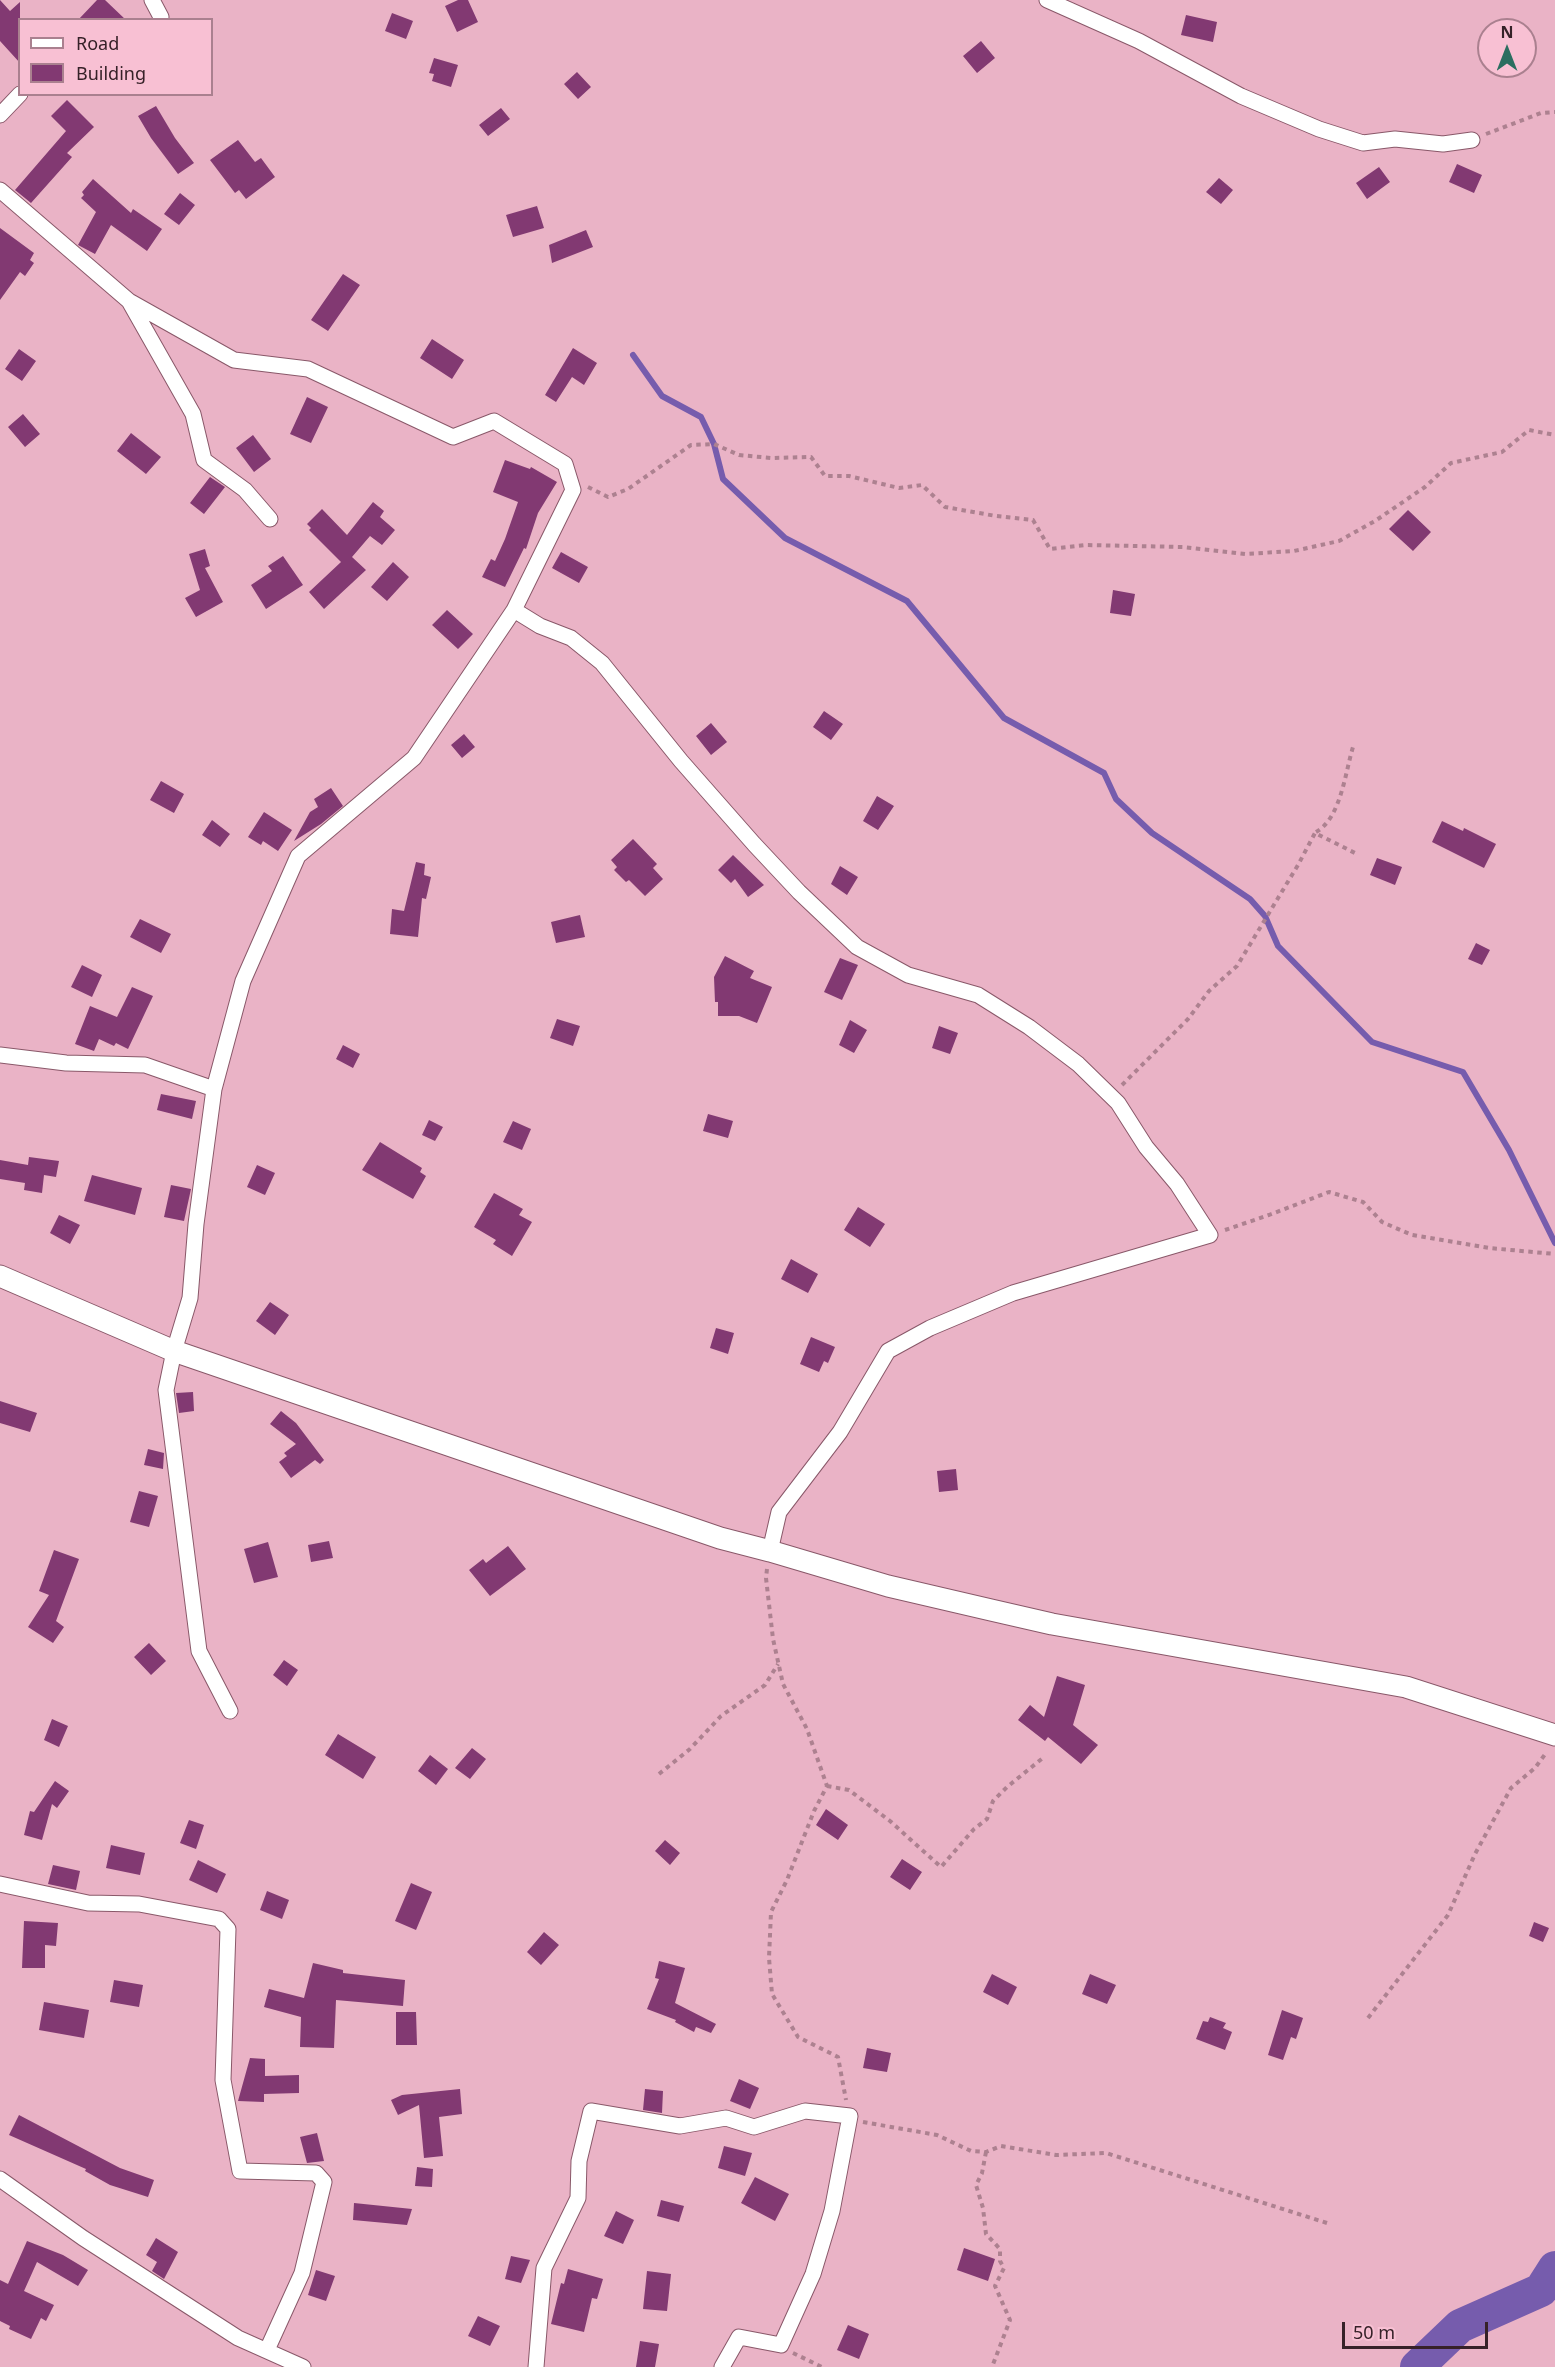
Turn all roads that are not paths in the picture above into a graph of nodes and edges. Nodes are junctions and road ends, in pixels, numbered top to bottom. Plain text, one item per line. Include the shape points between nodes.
1 (152, 0) edge
2 (1047, 0) edge
3 (161, 18) edge
4 (18, 96) edge
5 (0, 115) edge
6 (1472, 140) road end
7 (0, 190) edge
8 (129, 301) junction
9 (270, 519) dead end
10 (514, 610) junction
11 (0, 1055) edge
12 (214, 1089) junction
13 (0, 1276) edge
14 (174, 1351) junction
15 (770, 1551) junction
16 (230, 1711) dead end
17 (1552, 1742) edge
18 (0, 1884) edge
19 (0, 2179) edge
20 (267, 2350) junction
21 (303, 2367) edge
22 (536, 2367) edge
23 (722, 2367) edge

1 - 3 street
2 - 6 street via 1139,41 1241,96 1341,136 1363,143 1395,139 1443,144
4 - 5 street
7 - 8 street
8 - 9 street via 193,414 204,460 245,490
8 - 10 street via 234,360 308,369 453,437 494,421 565,464 573,490
10 - 12 street via 414,758 298,856 243,981
10 - 15 street via 571,638 602,663 754,844 857,947 908,975 978,994 1078,1064 1118,1103 1210,1235 1013,1293 930,1328 888,1351 840,1432 779,1512
11 - 12 street via 66,1063 145,1065
12 - 14 street via 190,1298
13 - 14 street
14 - 15 street via 720,1538
14 - 16 street via 166,1390 200,1651
15 - 17 street via 888,1586 1042,1622 1406,1687
18 - 20 street via 88,1903 139,1904 219,1918 228,1929 223,2080 240,2171 316,2173 324,2182 302,2273
19 - 20 street via 238,2338
20 - 21 street
22 - 23 street via 544,2268 578,2198 579,2161 591,2111 680,2126 726,2118 754,2127 805,2111 850,2116 832,2211 813,2274 781,2345 739,2337

